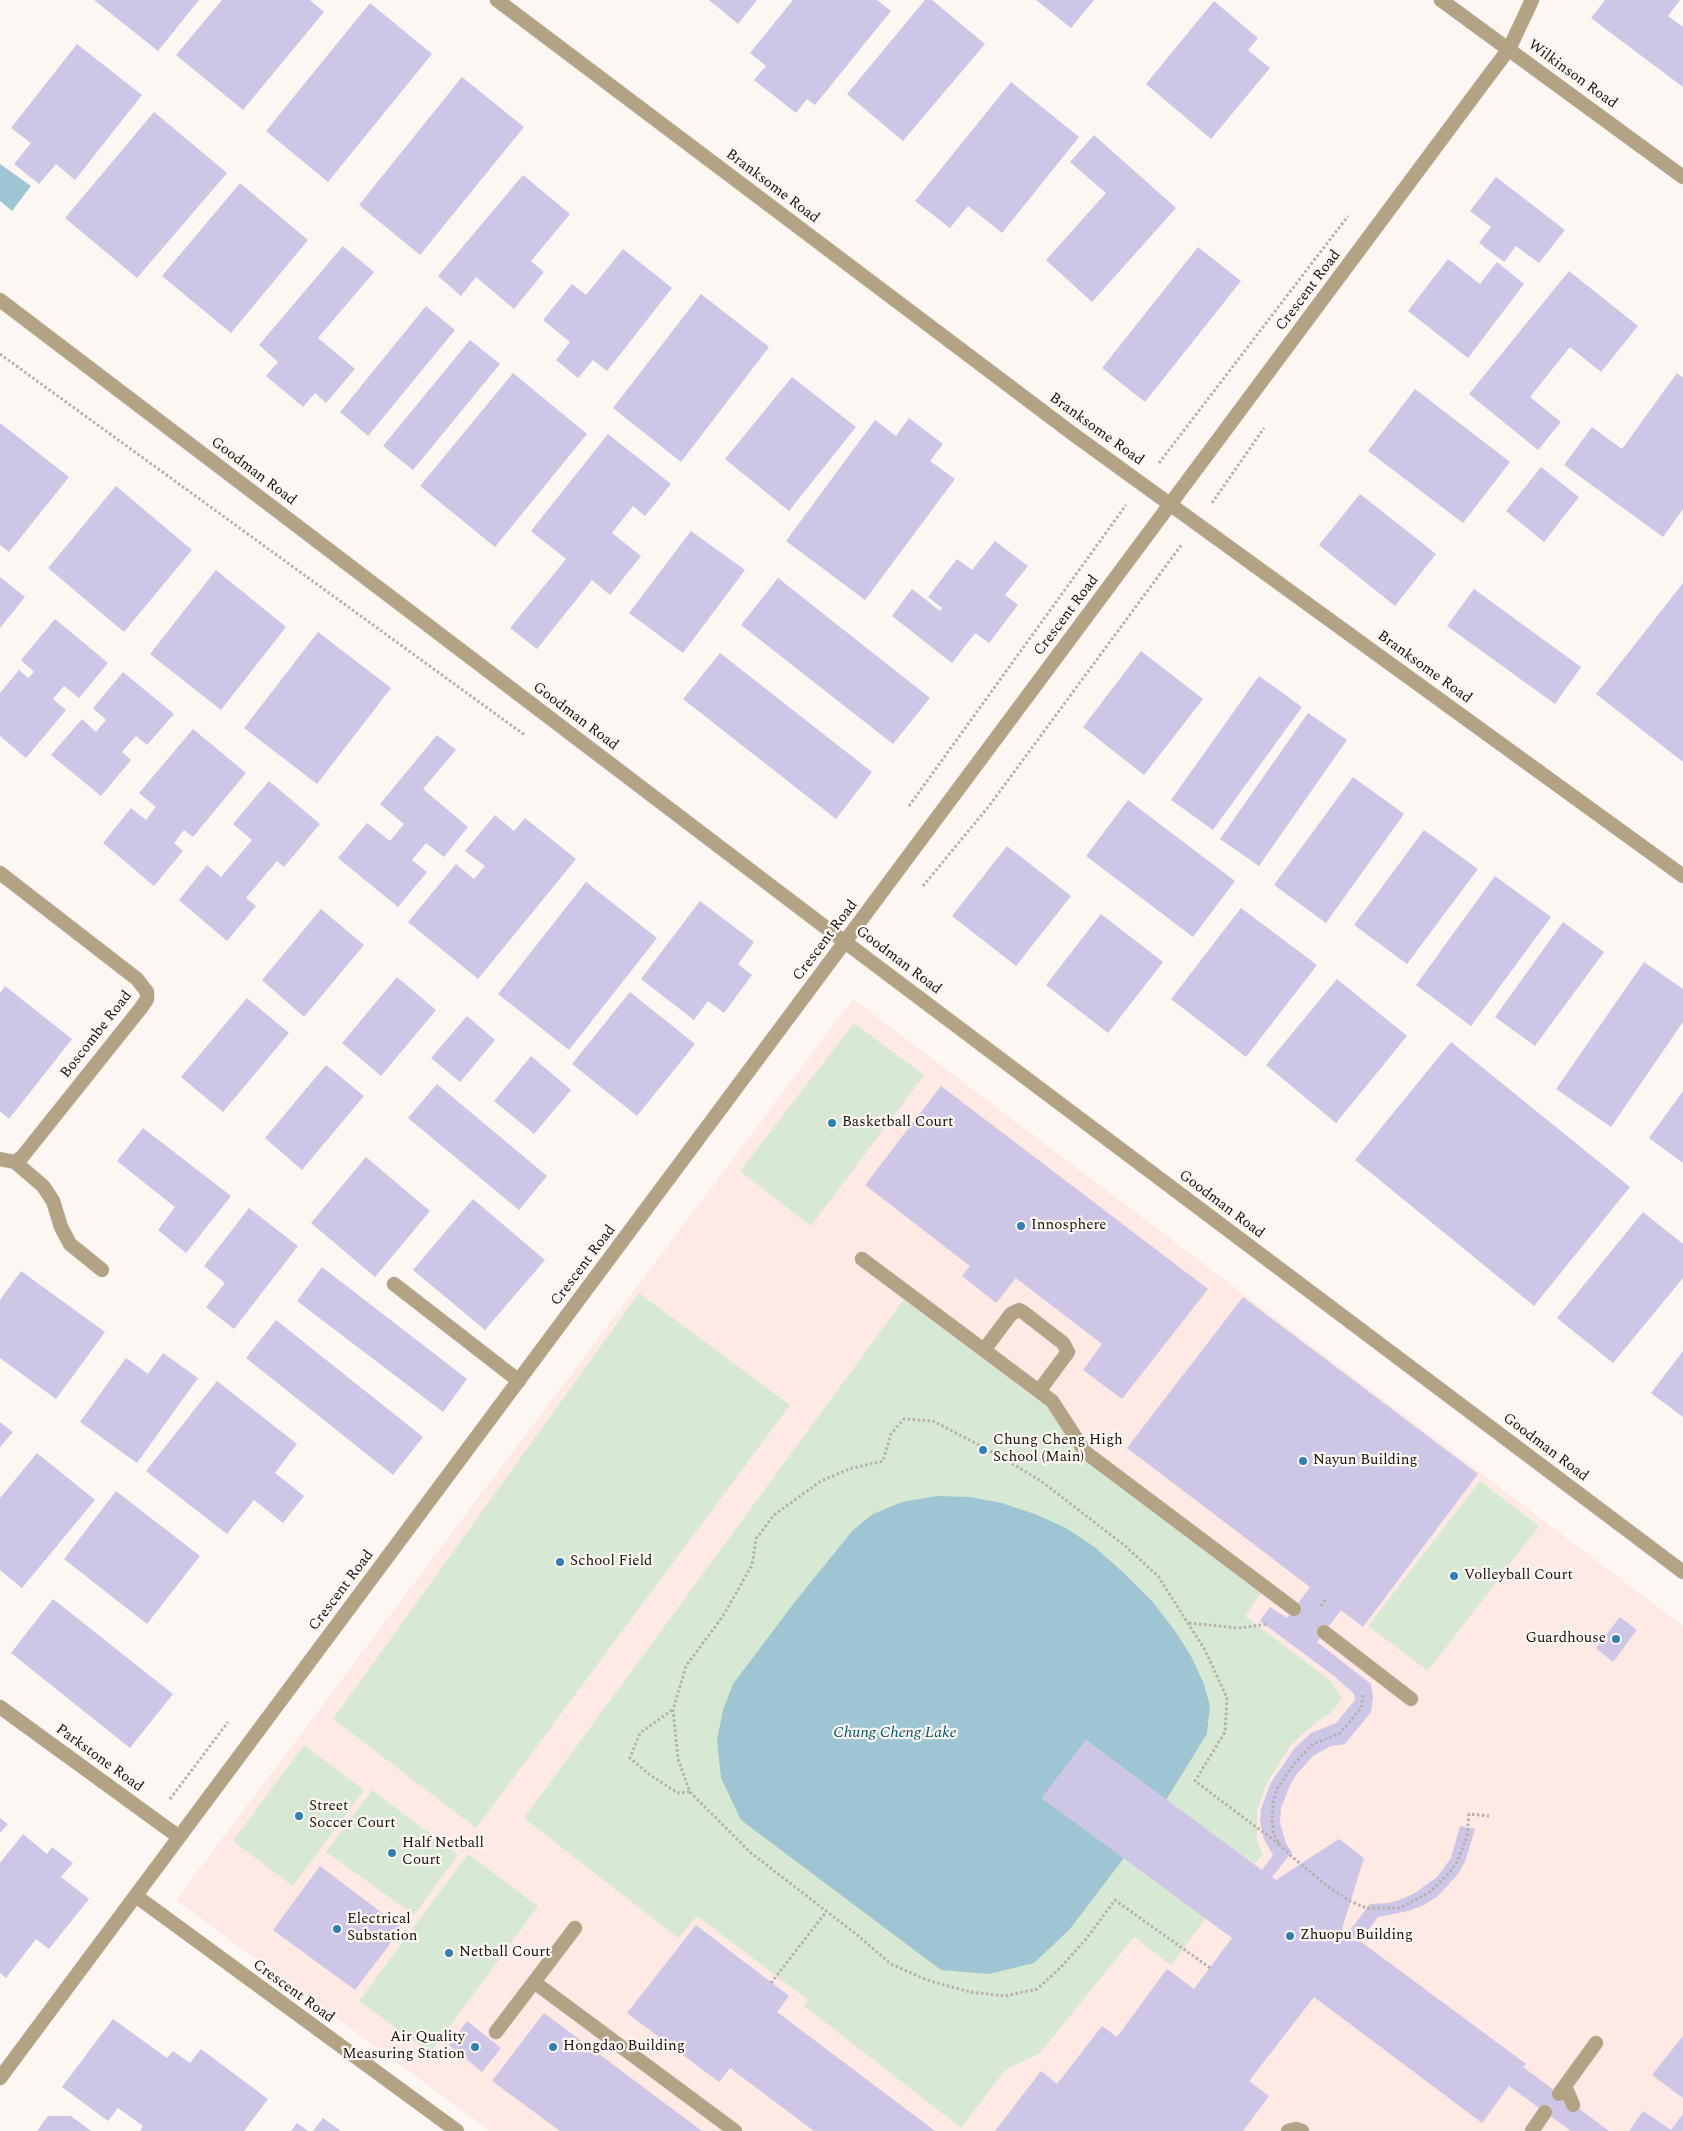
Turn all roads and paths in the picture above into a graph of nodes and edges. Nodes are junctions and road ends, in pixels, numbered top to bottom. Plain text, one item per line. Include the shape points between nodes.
1 (497, 0) edge
2 (1441, 0) edge
3 (1532, 0) edge
4 (1509, 49) junction
5 (1683, 177) edge
6 (0, 300) edge
7 (1171, 504) junction
8 (0, 873) edge
9 (1683, 876) edge
10 (845, 942) junction
11 (0, 1159) edge
12 (15, 1162) junction
13 (862, 1259) dead end
14 (102, 1270) dead end
15 (394, 1284) dead end
16 (984, 1350) junction
17 (519, 1380) junction
18 (1039, 1391) junction
19 (1683, 1572) edge
20 (1326, 1599) dead end
21 (1320, 1606) dead end
22 (1294, 1609) dead end
23 (1188, 1623) junction
24 (1276, 1623) dead end
25 (1324, 1632) dead end
26 (1362, 1689) dead end
27 (1410, 1699) dead end
28 (0, 1707) edge
29 (673, 1710) junction
30 (690, 1792) junction
31 (1489, 1816) dead end
32 (179, 1837) junction
33 (1280, 1845) junction
34 (136, 1896) junction
35 (826, 1912) junction
36 (575, 1928) dead end
37 (1210, 1968) dead end
38 (534, 1982) junction
39 (771, 1983) dead end
40 (496, 2032) dead end
41 (1596, 2043) dead end
42 (0, 2078) edge
43 (1573, 2105) dead end
44 (1545, 2112) dead end
45 (456, 2131) edge
46 (735, 2131) edge
47 (1288, 2131) edge
48 (1302, 2131) edge
49 (1532, 2131) edge

1 - 7 street, Branksome Road via 1065,428
2 - 4 street, Wilkinson Road
3 - 4 street, Crescent Road
4 - 5 street, Wilkinson Road
4 - 7 street, Crescent Road
6 - 10 street, Goodman Road
7 - 9 street, Branksome Road
7 - 10 street, Crescent Road
8 - 12 street, Boscombe Road via 137,979 147,992 141,1008
10 - 17 street, Crescent Road
10 - 19 street, Goodman Road
11 - 12 street
12 - 14 street via 43,1186 70,1244
13 - 16 street
15 - 17 street
16 - 18 street
16 - 18 street via 1011,1314 1019,1310 1023,1312 1063,1343 1068,1352
17 - 32 street, Crescent Road
18 - 22 street via 1052,1401 1085,1452
20 - 21 path
23 - 24 path via 1240,1628
23 - 29 path via 1158,1576 1040,1480 933,1421 904,1419 891,1434 883,1461 848,1469 820,1481 774,1515 756,1540 752,1565 723,1616 686,1666
23 - 33 path via 1205,1650 1227,1698 1225,1732 1195,1781
25 - 27 street
26 - 33 path via 1361,1708 1340,1733 1313,1744 1277,1789 1272,1824
28 - 32 street, Parkstone Road
29 - 30 path via 678,1759
29 - 30 path via 640,1733 630,1758 678,1792
30 - 35 path via 751,1853
31 - 33 path via 1469,1814 1467,1836 1457,1862 1439,1884 1400,1908 1366,1908 1350,1901 1300,1865
32 - 34 street, Crescent Road
34 - 42 street, Crescent Road
34 - 45 street, Crescent Road
35 - 37 path via 891,1964 927,1980 970,1992 1005,1996 1036,1989 1073,1953 1115,1900
35 - 39 path
36 - 38 street
38 - 40 street
38 - 46 street
41 - 43 street via 1562,2090
44 - 49 street
47 - 48 street

